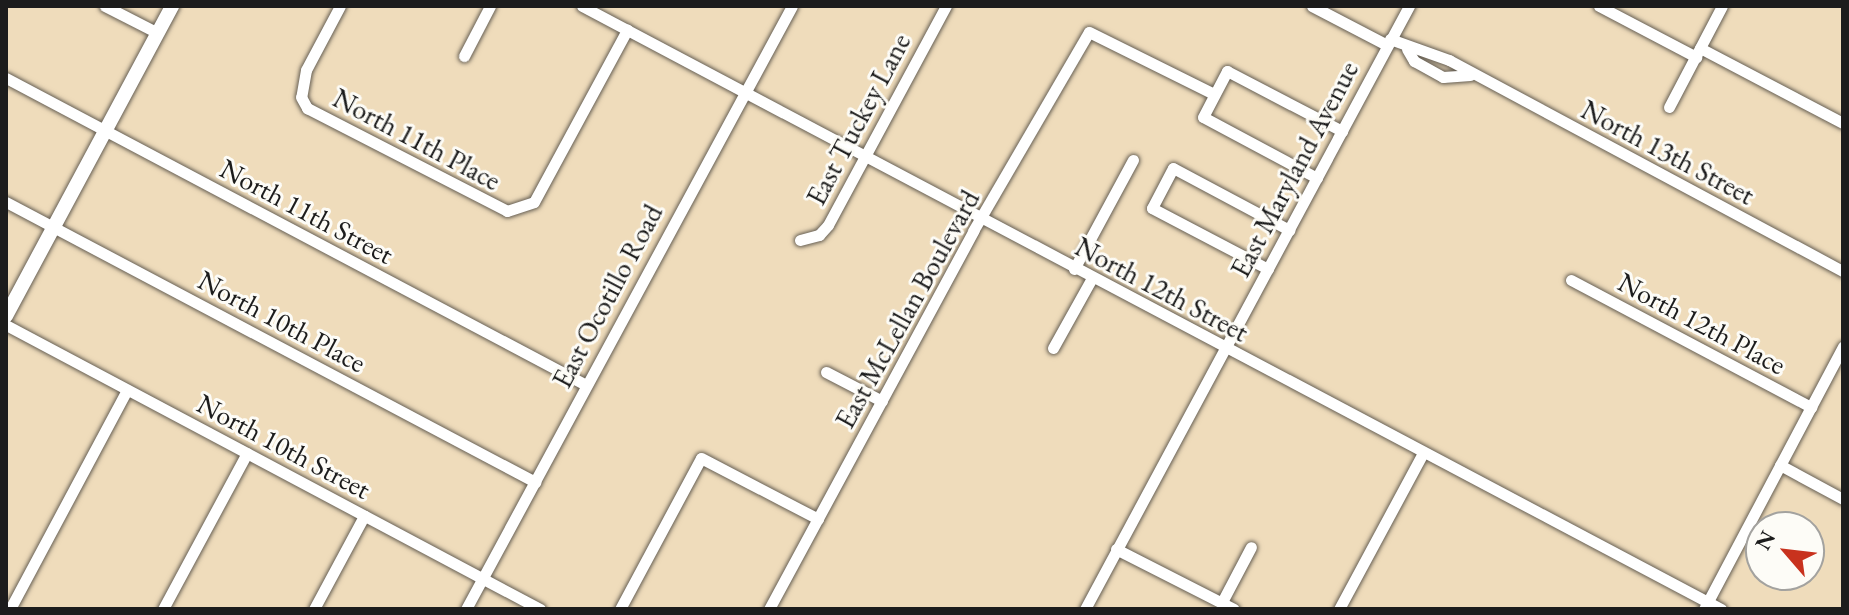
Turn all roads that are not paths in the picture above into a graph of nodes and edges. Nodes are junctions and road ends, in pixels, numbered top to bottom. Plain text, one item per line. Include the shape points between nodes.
1 (105, 6) edge
2 (172, 6) edge
3 (340, 6) edge
4 (490, 6) edge
5 (582, 6) edge
6 (792, 6) edge
7 (946, 6) edge
8 (1312, 6) edge
9 (1409, 6) edge
10 (1599, 6) edge
11 (1722, 6) edge
12 (627, 30) junction
13 (158, 33) junction
14 (1388, 42) junction
15 (1407, 49) junction
16 (1698, 52) junction
17 (464, 56) dead end
18 (1470, 75) junction
19 (6, 78) edge
20 (744, 93) junction
21 (1214, 94) junction
22 (1669, 107) dead end
23 (1843, 123) edge
24 (105, 131) junction
25 (1342, 131) junction
26 (865, 156) junction
27 (1133, 160) dead end
28 (1317, 178) junction
29 (6, 202) edge
30 (982, 219) junction
31 (54, 227) junction
32 (1289, 230) junction
33 (800, 240) dead end
34 (1074, 269) junction
35 (1268, 269) junction
36 (1843, 271) edge
37 (1092, 278) junction
38 (1571, 280) dead end
39 (6, 316) edge
40 (6, 325) edge
41 (1843, 347) edge
42 (1053, 348) dead end
43 (1224, 350) junction
44 (826, 372) dead end
45 (586, 385) junction
46 (127, 390) junction
47 (882, 401) junction
48 (1811, 407) junction
49 (247, 453) junction
50 (1423, 453) junction
51 (1780, 465) junction
52 (535, 482) junction
53 (1843, 499) edge
54 (364, 516) junction
55 (818, 519) junction
56 (1251, 547) dead end
57 (1116, 549) junction
58 (483, 579) junction
59 (1222, 602) junction
60 (1706, 605) edge
61 (10, 609) edge
62 (163, 609) edge
63 (314, 609) edge
64 (466, 609) edge
65 (540, 609) edge
66 (620, 609) edge
67 (769, 609) edge
68 (1085, 609) edge
69 (1234, 609) edge
70 (1339, 609) edge
71 (1721, 609) edge

1 - 13 street
2 - 13 main road
3 - 12 street, North 11th Place via 301,87 307,108 507,211 526,207 538,195
4 - 17 street
5 - 12 street, North 12th Street
6 - 20 street, East Ocotillo Road
7 - 26 street, East Tuckey Lane
8 - 14 street, North 13th Street
9 - 14 street, East Maryland Avenue
10 - 16 street
11 - 16 street
12 - 20 street, North 12th Street
13 - 24 main road
14 - 15 street, North 13th Street
14 - 25 street, East Maryland Avenue
15 - 18 street, North 13th Street via 1432,52
15 - 18 street, North 13th Street via 1414,61 1443,77
16 - 22 street
16 - 23 street
18 - 36 street, North 13th Street
19 - 24 street, North 11th Street
20 - 26 street, North 12th Street
20 - 45 street, East Ocotillo Road
21 - 25 street via 1227,71
21 - 28 street via 1203,117
21 - 30 street, East McLellan Boulevard via 1089,32
24 - 31 main road
24 - 45 street, North 11th Street
25 - 28 street, East Maryland Avenue
26 - 30 street, North 12th Street
26 - 33 street, East Tuckey Lane via 828,225 819,235
27 - 34 street
28 - 32 street, East Maryland Avenue
29 - 31 street, North 10th Place
30 - 34 street, North 12th Street
30 - 47 street, East McLellan Boulevard
31 - 39 main road
31 - 52 street, North 10th Place
32 - 35 street, East Maryland Avenue
32 - 35 street via 1173,168 1152,208
34 - 37 street, North 12th Street
35 - 43 street, East Maryland Avenue
37 - 42 street
37 - 43 street, North 12th Street
38 - 48 street, North 12th Place
40 - 46 street, North 10th Street
41 - 48 street
43 - 50 street, North 12th Street
43 - 57 street, East Maryland Avenue
44 - 47 street
45 - 52 street, East Ocotillo Road
46 - 49 street, North 10th Street
46 - 61 street
47 - 55 street, East McLellan Boulevard
48 - 51 street
49 - 54 street, North 10th Street
49 - 62 street
50 - 60 street, North 12th Street
50 - 70 street
51 - 53 street
51 - 60 street
52 - 58 street, East Ocotillo Road
54 - 58 street, North 10th Street
54 - 63 street
55 - 66 street via 701,458
55 - 67 street, East McLellan Boulevard
56 - 59 street
57 - 59 street
57 - 68 street, East Maryland Avenue
58 - 64 street, East Ocotillo Road
58 - 65 street, North 10th Street
59 - 69 street
60 - 71 street, North 12th Street

